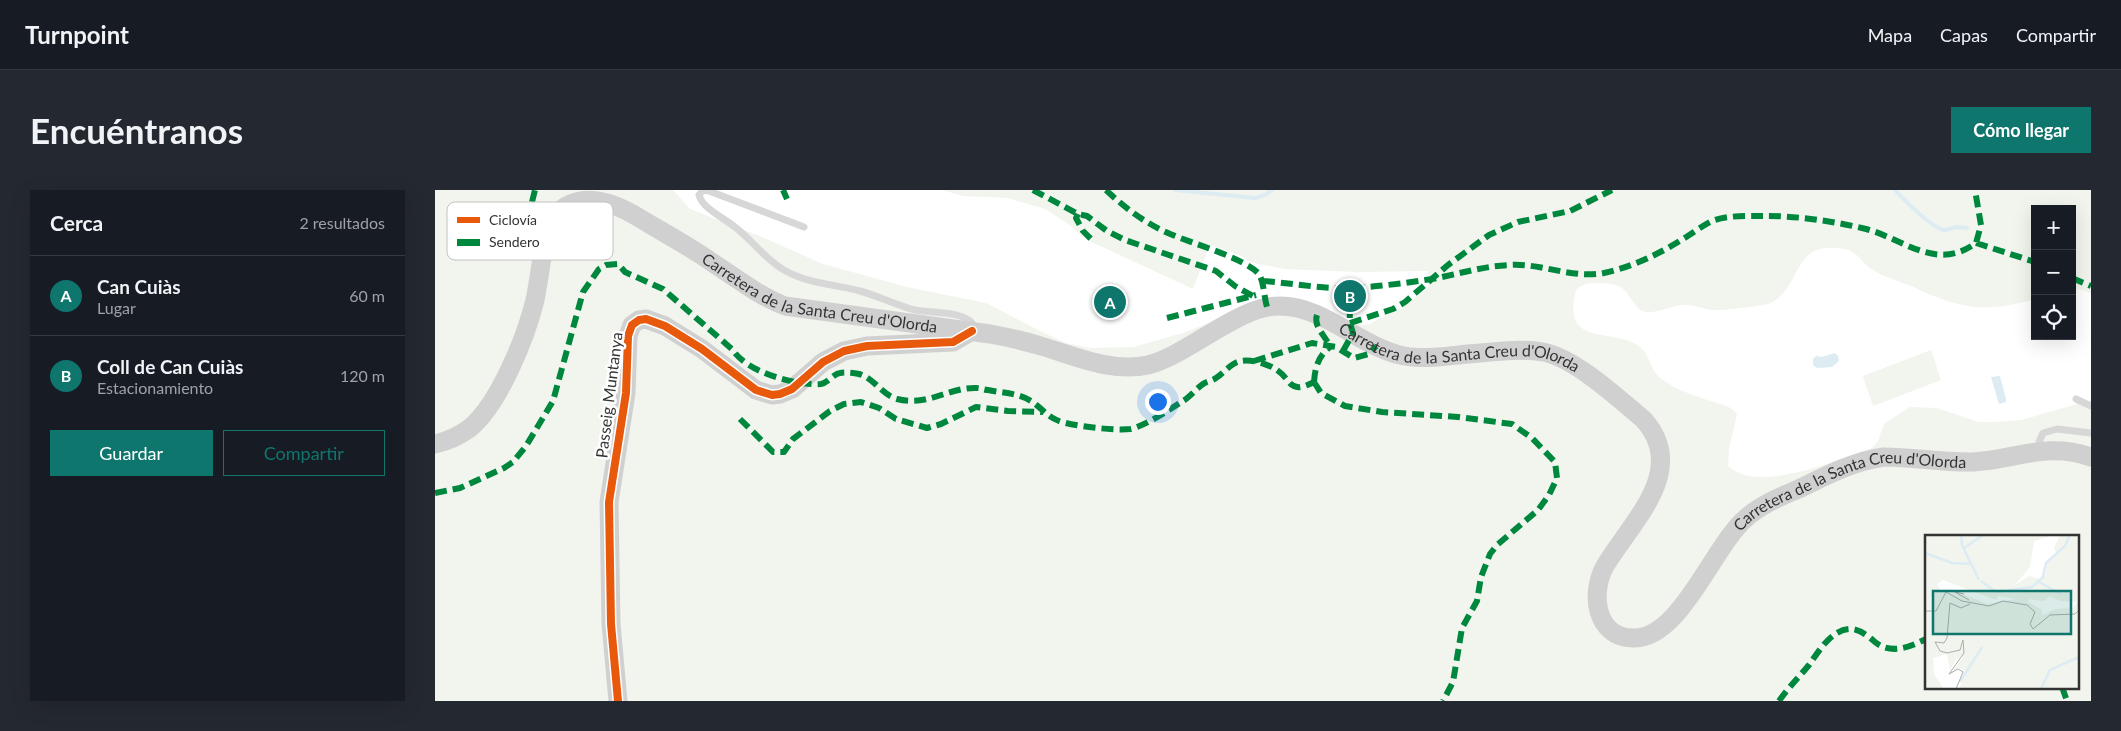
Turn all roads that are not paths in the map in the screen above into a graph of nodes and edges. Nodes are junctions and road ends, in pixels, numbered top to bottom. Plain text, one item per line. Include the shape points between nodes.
1 (576, 202) edge
2 (605, 202) edge
3 (613, 205) edge
4 (804, 227) dead end
5 (542, 260) edge
6 (972, 331) junction
7 (2076, 399) dead end
8 (2091, 406) edge
9 (2091, 433) edge
10 (435, 444) edge
11 (2041, 451) junction
12 (2091, 457) edge
13 (618, 701) edge

1 - 2 main road, Carretera de la Santa Creu d'Olorda
3 - 6 main road, Carretera de la Santa Creu d'Olorda via 697,251 785,306
4 - 6 lane via 709,191 703,190 699,194 703,203 747,236 772,261 794,275 823,285 859,291 921,312 964,317 972,323
5 - 10 main road, Carretera de la Santa Creu d'Olorda via 529,320 496,395 470,428
6 - 11 main road, Carretera de la Santa Creu d'Olorda via 1022,340 1106,364 1135,366 1157,362 1249,314 1278,306 1317,315 1382,349 1405,356 1529,350 1559,357 1643,419 1659,443 1658,476 1651,498 1605,565 1597,588 1599,612 1604,623 1612,632 1633,638 1646,637 1669,622 1728,537 1745,519 1768,503 1841,469 1884,457 1973,462
6 - 13 main road, Passeig Muntanya via 953,342 867,346 844,351 823,362 792,389 772,395 755,390 703,349 665,326 646,319 632,325 628,336 626,393 609,502 611,624
7 - 8 lane
9 - 11 lane via 2051,430 2043,433 2039,442
11 - 12 main road, Carretera de la Santa Creu d'Olorda

